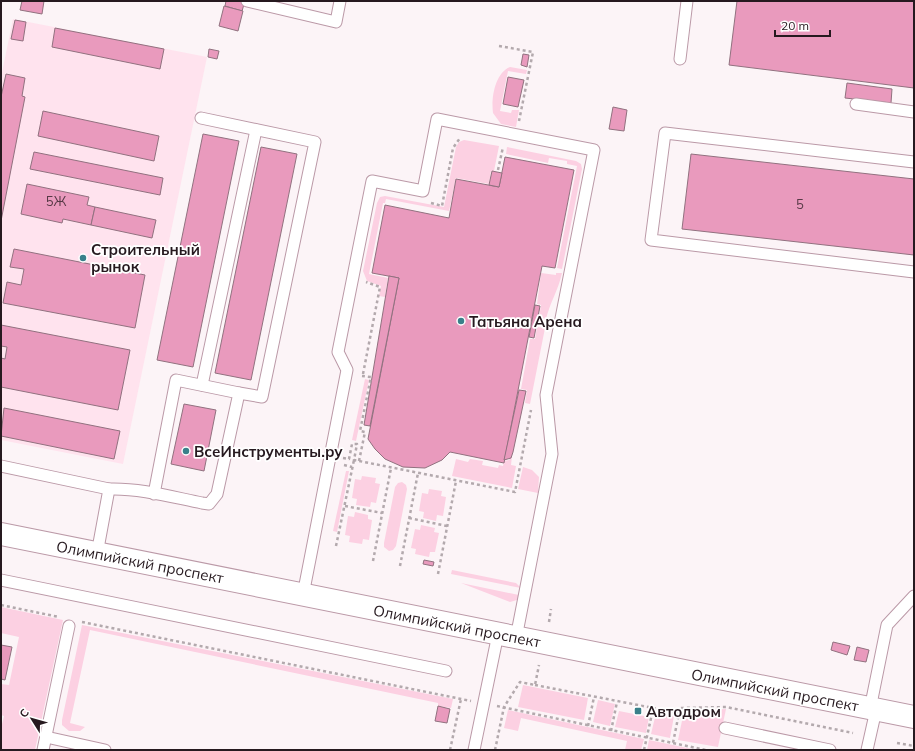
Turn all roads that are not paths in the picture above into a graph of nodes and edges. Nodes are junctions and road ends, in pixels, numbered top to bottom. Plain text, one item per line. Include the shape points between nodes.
1 (247, 1) edge
2 (340, 1) edge
3 (687, 1) edge
4 (265, 3) edge
5 (680, 59) dead end
6 (856, 104) dead end
7 (914, 112) edge
8 (201, 118) dead end
9 (256, 130) junction
10 (914, 162) edge
11 (914, 272) edge
12 (202, 385) junction
13 (239, 392) junction
14 (1, 466) edge
15 (109, 489) junction
16 (154, 494) junction
17 (1, 534) edge
18 (97, 554) junction
19 (1, 580) edge
20 (303, 595) junction
21 (914, 596) edge
22 (70, 622) road end
23 (507, 636) junction
24 (446, 671) dead end
25 (873, 709) junction
26 (914, 718) edge
27 (725, 728) dead end
28 (46, 737) junction
29 (43, 750) edge
30 (105, 750) edge
31 (474, 750) edge
32 (830, 750) edge
33 (868, 750) edge

1 - 4 lane
2 - 4 lane via 336,22
3 - 5 lane
6 - 7 lane
8 - 9 lane
9 - 12 lane
9 - 13 lane via 315,142 262,398
10 - 11 lane via 665,133 651,240
12 - 13 lane
12 - 16 lane via 176,380
13 - 16 lane via 214,500 209,504
14 - 15 lane
15 - 16 lane via 127,488
15 - 18 lane
17 - 18 street, Олимпийский проспект
18 - 20 street, Олимпийский проспект
19 - 24 lane
20 - 23 street, Олимпийский проспект
20 - 23 lane via 347,370 338,352 372,181 423,191 437,119 594,150 546,395 552,454
21 - 25 lane via 887,625
22 - 28 lane
23 - 25 street, Олимпийский проспект
23 - 31 lane via 484,704
25 - 26 street, Олимпийский проспект
25 - 33 lane
27 - 32 lane
28 - 29 lane
28 - 30 lane

